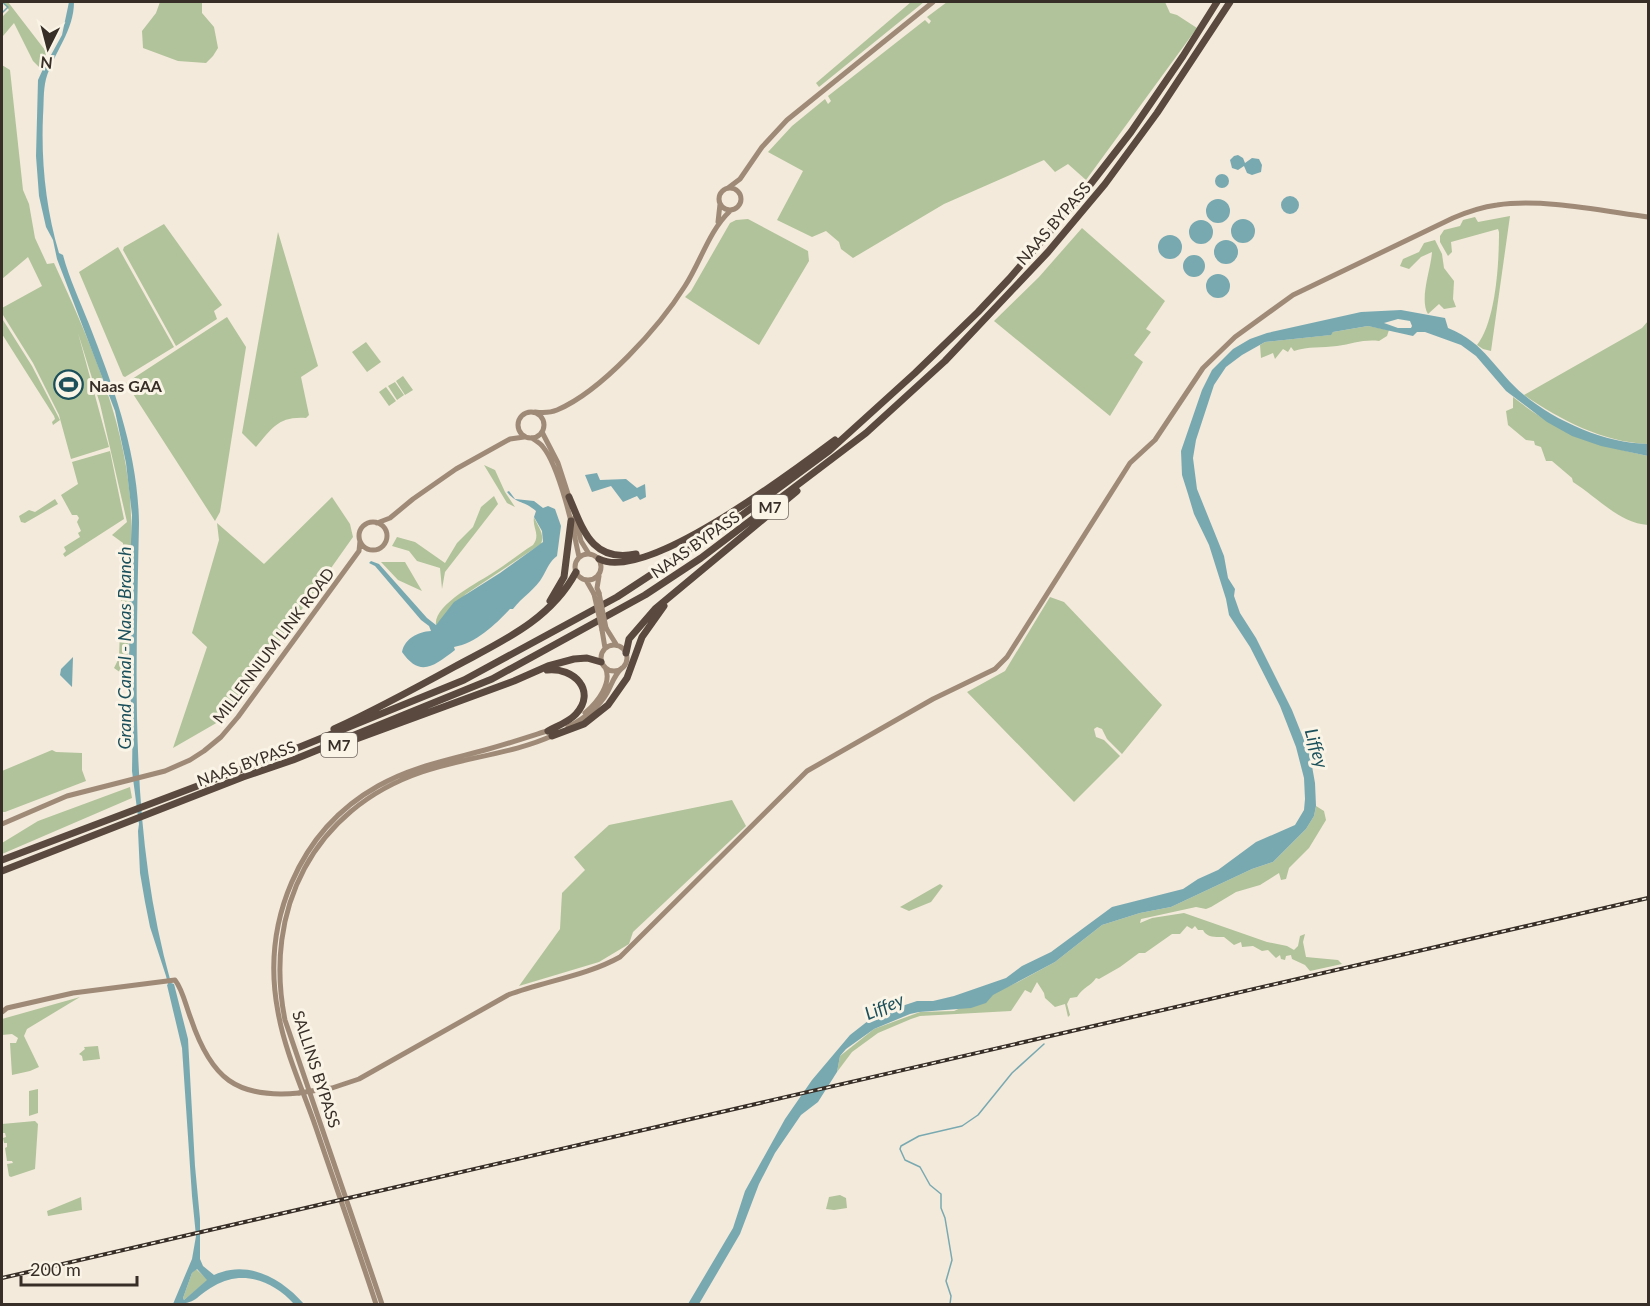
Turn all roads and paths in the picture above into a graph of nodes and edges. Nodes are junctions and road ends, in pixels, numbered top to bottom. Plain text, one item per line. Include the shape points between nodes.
1 (933, 2) edge
2 (1217, 2) edge
3 (1230, 2) edge
4 (740, 179) junction
5 (728, 188) junction
6 (739, 192) junction
7 (720, 204) junction
8 (730, 211) junction
9 (1648, 216) edge
10 (718, 222) junction
11 (556, 410) junction
12 (873, 410) junction
13 (535, 412) junction
14 (544, 424) junction
15 (518, 427) junction
16 (542, 432) junction
17 (524, 437) junction
18 (532, 438) junction
19 (510, 439) junction
20 (825, 464) junction
21 (569, 497) junction
22 (390, 518) junction
23 (571, 521) junction
24 (377, 523) junction
25 (386, 530) junction
26 (360, 541) junction
27 (667, 547) junction
28 (368, 549) junction
29 (359, 551) junction
30 (589, 554) junction
31 (579, 557) junction
32 (599, 559) junction
33 (576, 572) junction
34 (599, 574) junction
35 (586, 580) junction
36 (675, 593) junction
37 (596, 594) junction
38 (535, 619) junction
39 (604, 629) junction
40 (618, 646) junction
41 (605, 648) junction
42 (626, 653) junction
43 (603, 664) junction
44 (622, 668) junction
45 (531, 674) junction
46 (550, 733) junction
47 (242, 773) junction
48 (2, 824) edge
49 (2, 860) edge
50 (2, 871) edge
51 (2, 1012) edge
52 (376, 1305) edge
53 (381, 1305) edge

1 - 4 main road via 787,120
2 - 12 highway, NAAS BYPASS / M7 via 1131,132 1040,245 978,312
3 - 20 highway, NAAS BYPASS / M7 via 1157,113 1048,252 945,361 866,433
4 - 5 main road
4 - 6 main road
5 - 6 main road
5 - 7 main road via 720,194
6 - 8 main road via 740,204
7 - 8 main road
7 - 10 main road
8 - 10 main road
9 - 51 main road, bridge via 1540,204 1479,208 1293,295 1235,338 1203,368 1155,440 1130,463 995,669 933,699 807,771 621,957 595,969 508,995 359,1080 299,1093 250,1091 219,1073 198,1039 173,980 73,993
10 - 11 main road via 686,285 646,337 593,386
11 - 13 main road
11 - 14 main road
12 - 27 highway, M7 via 749,502
12 - 47 highway, NAAS BYPASS / M7 via 829,451 742,515 617,597 464,680
13 - 14 main road
13 - 15 main road via 521,416
14 - 16 main road
15 - 17 main road
15 - 19 main road
16 - 18 main road
16 - 21 main road via 558,462
17 - 18 main road
17 - 19 main road
18 - 23 main road via 542,445 550,460
19 - 22 main road via 456,469
20 - 36 highway, M7
20 - 47 highway, NAAS BYPASS / M7 via 701,558 645,595 492,679 293,760
21 - 27 highway, M7 via 585,533 598,549 621,556
21 - 30 main road via 581,541
22 - 24 main road
22 - 25 main road
23 - 31 main road
23 - 38 highway, M7 via 564,577 554,597
24 - 25 main road
24 - 26 main road via 363,527
25 - 28 main road via 385,544
26 - 28 main road
26 - 29 main road
27 - 32 highway, M7 via 615,563
28 - 29 main road
29 - 48 main road, MILLENNIUM LINK ROAD via 214,743 165,771 67,796
30 - 31 main road
30 - 32 main road
31 - 33 main road
32 - 34 main road
33 - 35 main road
33 - 38 highway, M7 via 563,593
34 - 35 main road
34 - 37 main road
35 - 37 main road
36 - 42 highway, M7 via 629,639
36 - 46 highway, M7 via 642,637 627,678 608,705 584,724
37 - 39 main road, bridge
38 - 47 highway, M7 via 505,641 404,695
39 - 40 main road
39 - 41 main road
40 - 41 main road
40 - 42 main road
41 - 43 main road via 601,654
42 - 44 main road
43 - 44 main road via 613,671
43 - 45 highway, M7 via 587,658 574,659
43 - 46 main road, SALLINS BYPASS via 607,682 589,710
44 - 46 main road, SALLINS BYPASS via 593,711 579,722
45 - 46 highway, M7 via 566,671 575,675 583,688 583,703 575,716
45 - 47 highway, M7 via 339,745
46 - 52 main road, SALLINS BYPASS via 416,769 361,796 335,819 311,849 291,884 279,917 274,970 281,1026
46 - 53 main road, SALLINS BYPASS via 518,747 423,771 380,790 347,815 325,839 304,871 288,908 279,965 285,1020
47 - 49 highway, NAAS BYPASS / M7 via 155,801
47 - 50 highway, NAAS BYPASS / M7

